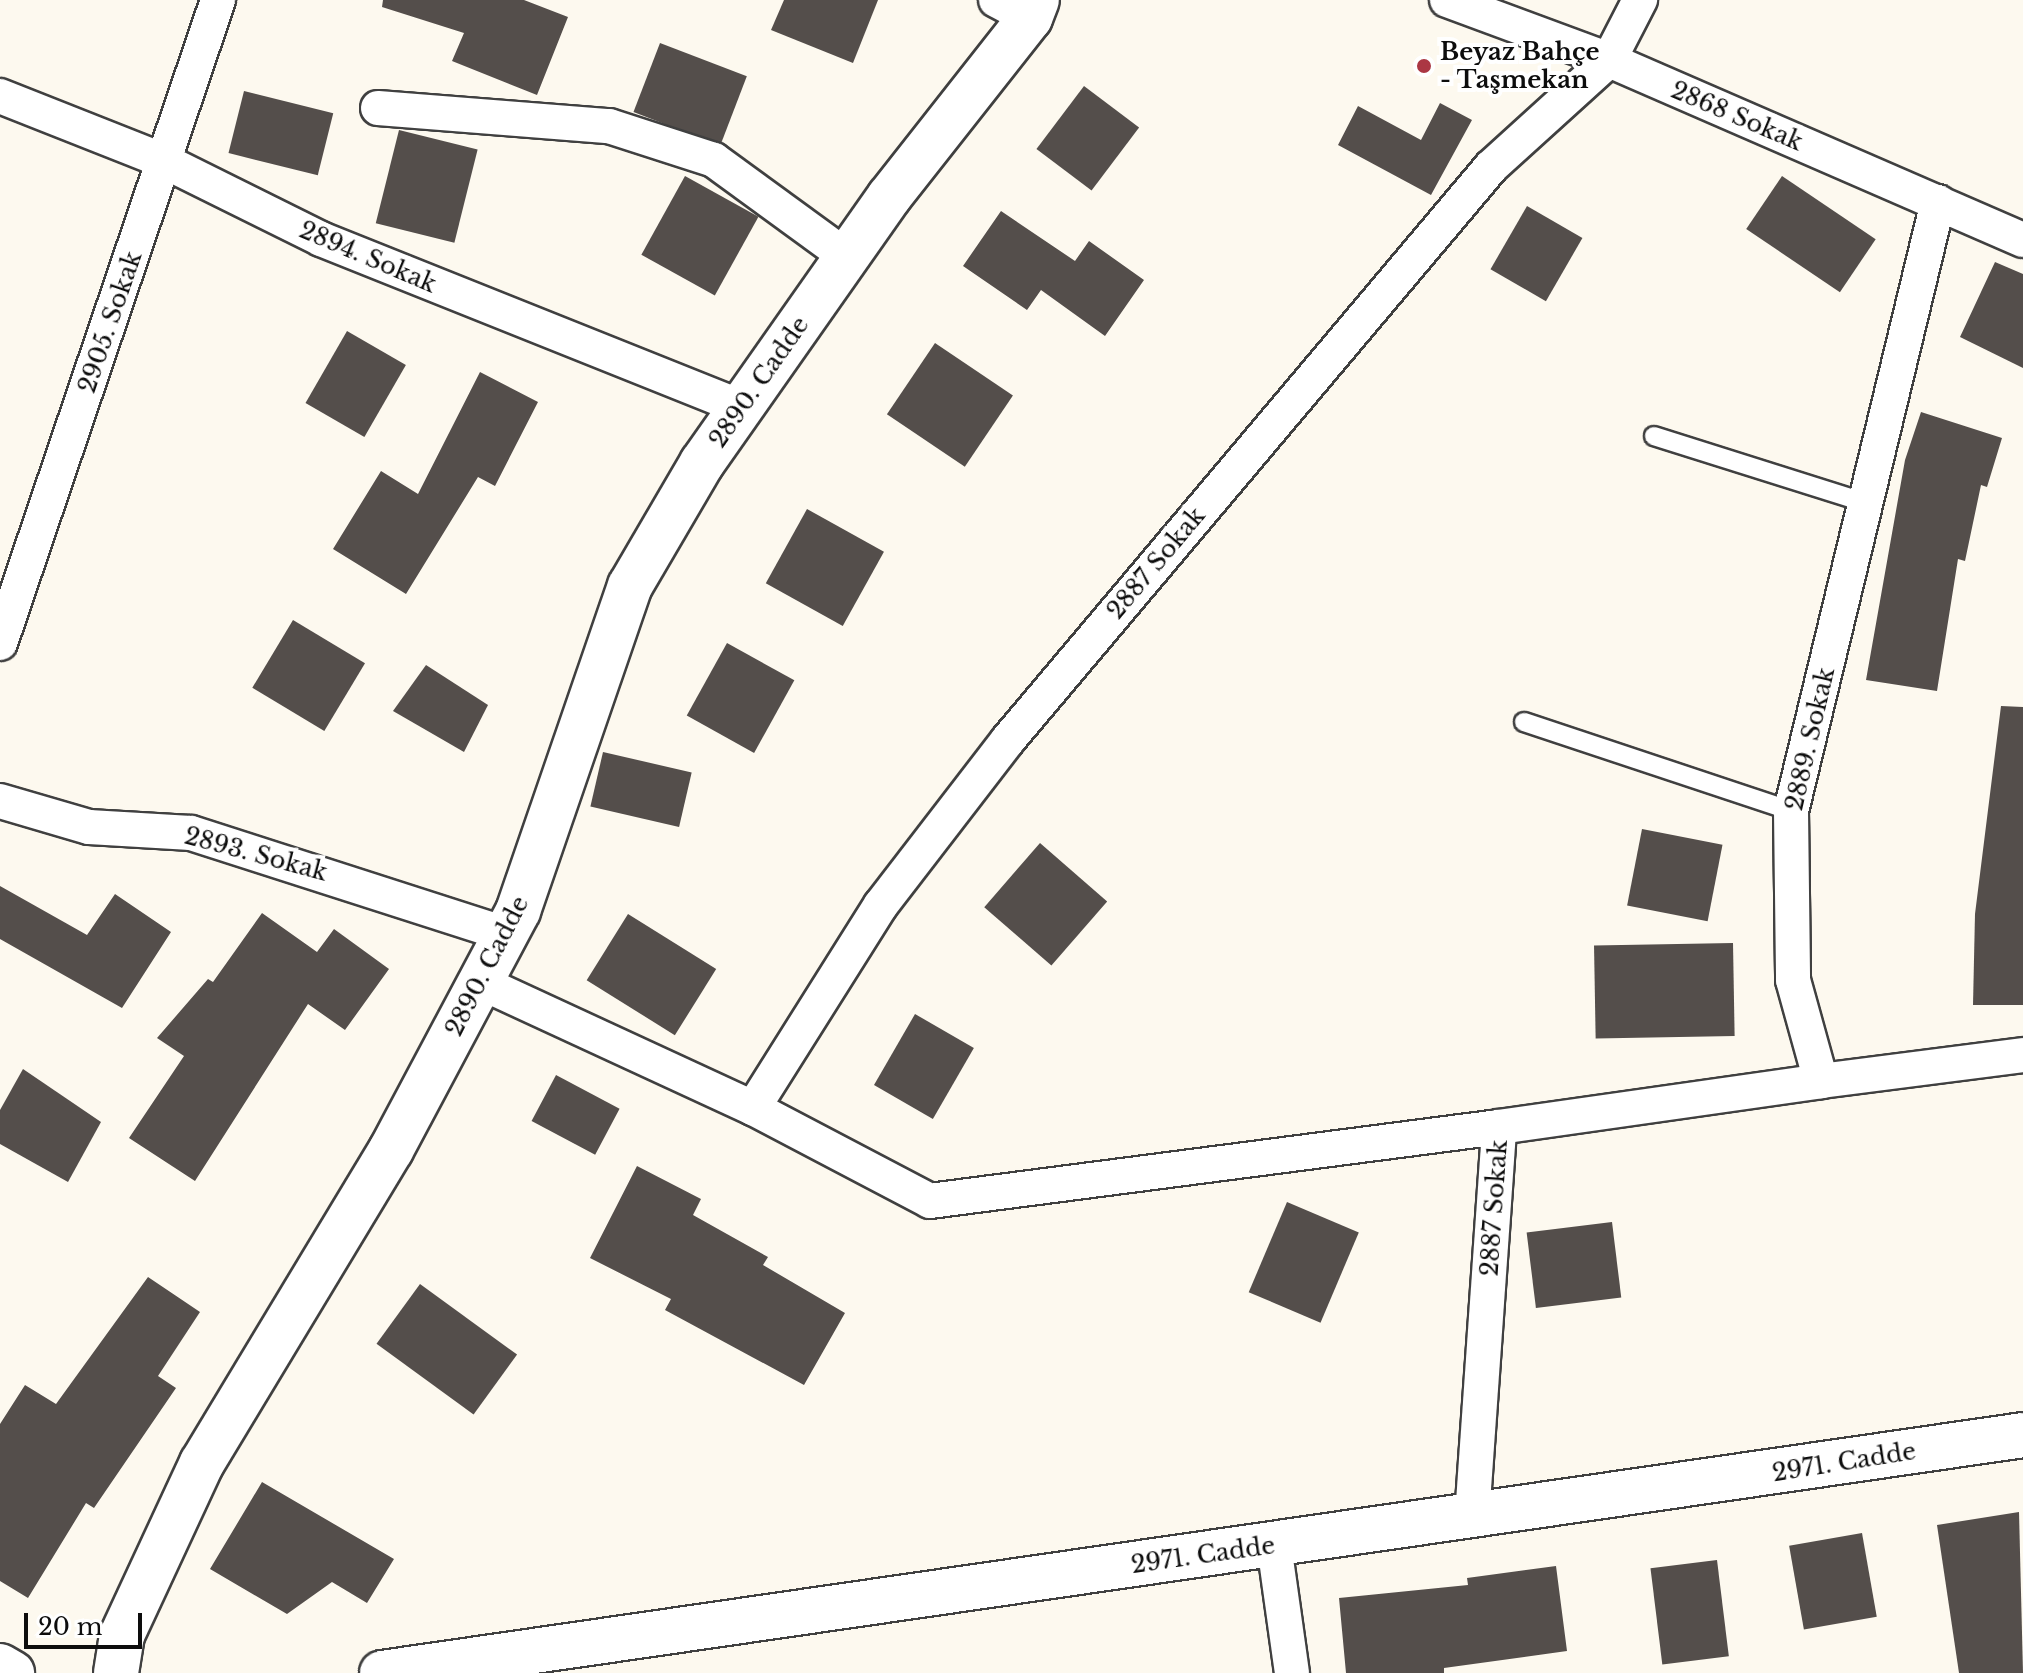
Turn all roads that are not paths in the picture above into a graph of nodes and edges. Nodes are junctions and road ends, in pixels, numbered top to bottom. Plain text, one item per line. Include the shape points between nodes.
1 (218, 0) edge
2 (1447, 0) edge
3 (1640, 0) edge
4 (1021, 6) edge
5 (1609, 60) junction
6 (0, 96) edge
7 (378, 108) dead end
8 (164, 161) junction
9 (1938, 202) junction
10 (2023, 240) edge
11 (847, 257) junction
12 (741, 407) junction
13 (1654, 436) dead end
14 (1866, 503) junction
15 (0, 643) edge
16 (1524, 722) dead end
17 (0, 801) edge
18 (1791, 811) junction
19 (506, 934) junction
20 (480, 982) junction
21 (2023, 1055) edge
22 (1821, 1081) junction
23 (753, 1108) junction
24 (1499, 1127) junction
25 (2023, 1435) edge
26 (1472, 1517) junction
27 (1274, 1545) junction
28 (0, 1666) edge
29 (12, 1673) edge
30 (116, 1673) edge
31 (382, 1673) edge
32 (1292, 1673) edge

1 - 8 street, 2905. Sokak
2 - 5 street, 2868 Sokak
3 - 5 street
4 - 11 street, 2890. Cadde
5 - 9 street, 2868 Sokak
5 - 23 street, 2887 Sokak via 1491,167 1008,740 881,905
6 - 8 street, 2894. Sokak
7 - 11 street via 609,126 714,160
8 - 12 street, 2894. Sokak via 321,239
8 - 15 street, 2905. Sokak
9 - 10 street, 2868 Sokak
9 - 14 street, 2889. Sokak
11 - 12 street, 2890. Cadde
12 - 19 street, 2890. Cadde via 630,586
13 - 14 lane
14 - 18 street, 2889. Sokak
16 - 18 lane
17 - 19 street, 2893. Sokak via 89,827 191,833
18 - 22 street, 2889. Sokak via 1793,980
19 - 20 street, 2890. Cadde
20 - 23 street
20 - 30 street, 2890. Cadde via 391,1150 202,1463 122,1635
21 - 22 street
22 - 24 street, 2887 Sokak
23 - 24 street via 930,1201
24 - 26 street, 2887 Sokak
25 - 26 street, 2971. Cadde
26 - 27 street, 2971. Cadde
27 - 31 street, 2971. Cadde
27 - 32 street
28 - 29 street

